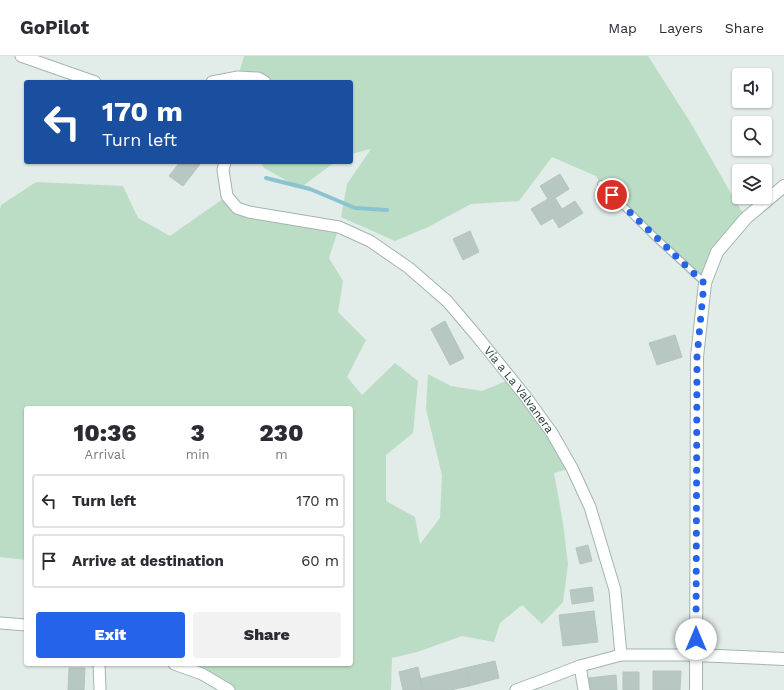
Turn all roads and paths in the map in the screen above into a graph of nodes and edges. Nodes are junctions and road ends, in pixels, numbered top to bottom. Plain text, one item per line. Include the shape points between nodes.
1 (21, 56) edge
2 (89, 80) edge
3 (222, 80) edge
4 (262, 80) edge
5 (224, 164) edge
6 (601, 184) dead end
7 (784, 186) edge
8 (704, 283) junction
9 (0, 623) edge
10 (24, 625) edge
11 (621, 655) junction
12 (696, 655) junction
13 (784, 659) edge
14 (99, 666) edge
15 (180, 666) edge
16 (580, 666) junction
17 (100, 690) edge
18 (229, 690) edge
19 (516, 690) edge
20 (584, 690) edge
21 (696, 690) edge

1 - 2 street
3 - 4 street via 238,77
5 - 11 street, Vía a La Valvanera via 227,196 237,208 338,227 370,241 409,268 447,301 526,397 552,433 590,507 615,590
6 - 8 lane
7 - 8 street via 746,218 717,252
8 - 12 street via 697,357
9 - 10 street
11 - 12 street
11 - 16 street
12 - 13 street
12 - 21 street
14 - 17 street
15 - 18 street via 202,674
16 - 19 street
16 - 20 street

